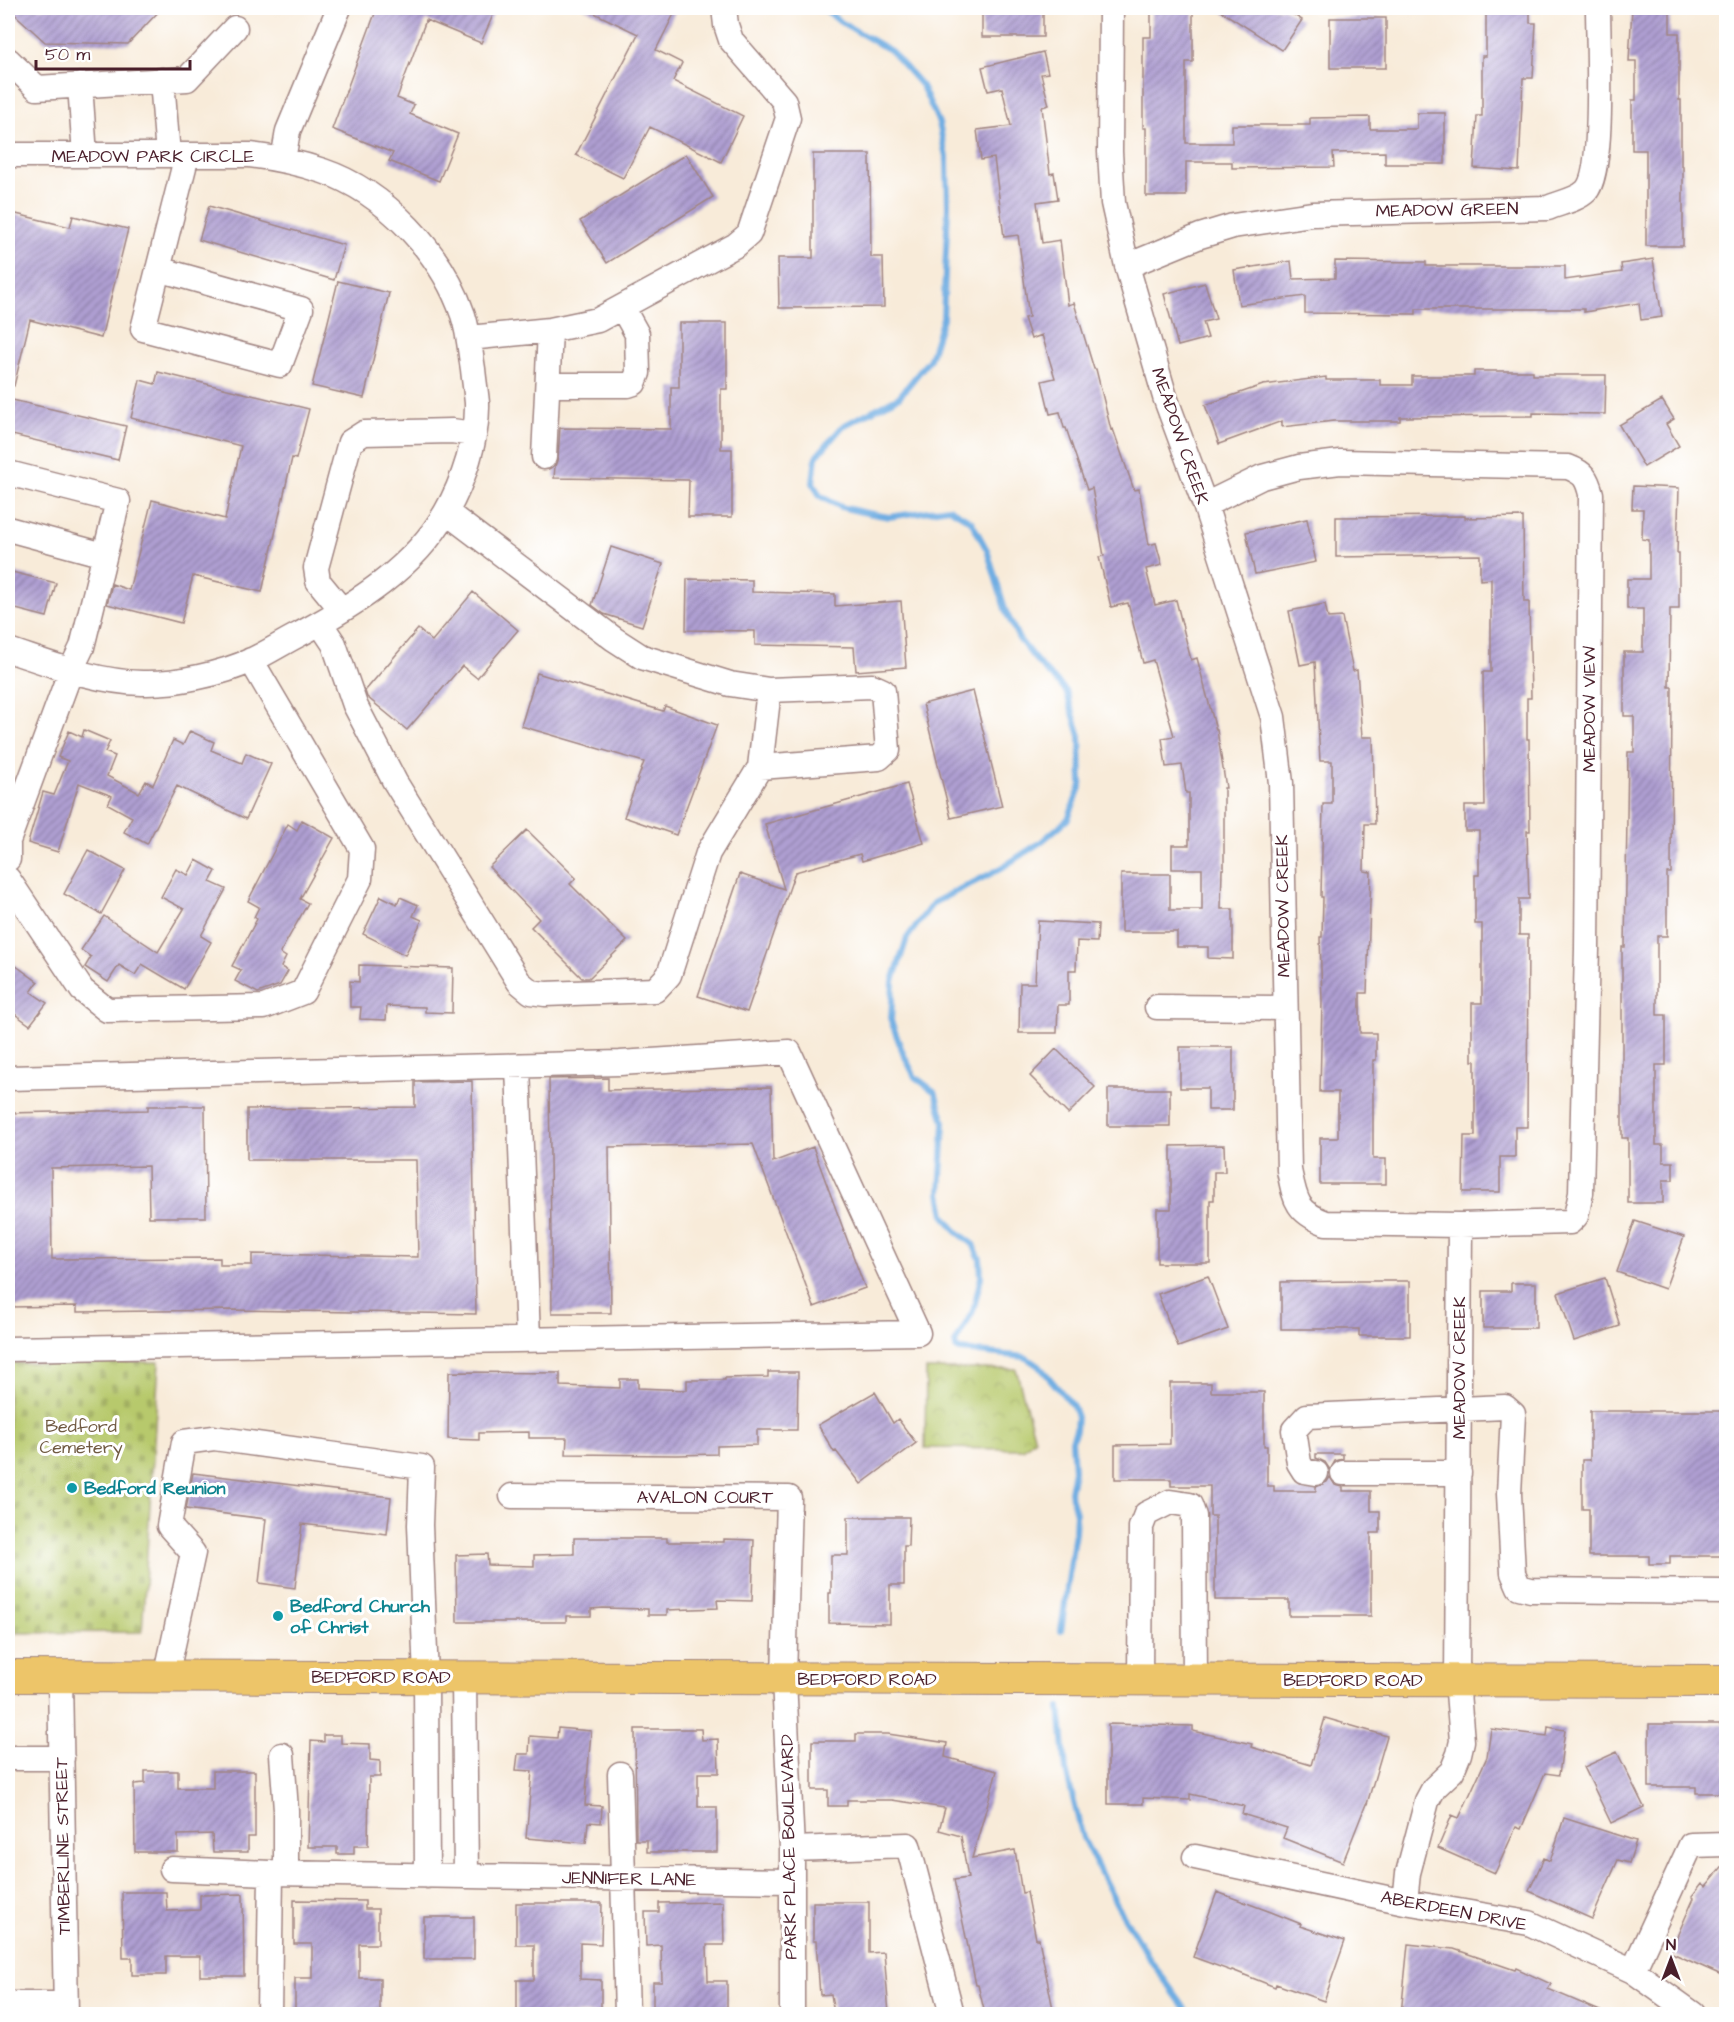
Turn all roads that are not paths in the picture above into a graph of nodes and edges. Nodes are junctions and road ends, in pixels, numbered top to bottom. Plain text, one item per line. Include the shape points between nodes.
1 (339, 8) edge
2 (724, 8) edge
3 (1111, 8) edge
4 (1598, 8) edge
5 (235, 28) dead end
6 (8, 60) edge
7 (162, 80) junction
8 (80, 85) junction
9 (8, 155) edge
10 (85, 155) junction
11 (177, 155) junction
12 (283, 160) junction
13 (1127, 266) junction
14 (158, 269) junction
15 (622, 307) junction
16 (550, 330) junction
17 (469, 338) junction
18 (548, 385) junction
19 (473, 434) junction
20 (544, 457) dead end
21 (8, 473) edge
22 (1205, 505) junction
23 (446, 512) junction
24 (8, 529) edge
25 (104, 555) junction
26 (341, 609) junction
27 (320, 623) junction
28 (8, 650) edge
29 (251, 660) junction
30 (71, 670) junction
31 (769, 690) junction
32 (760, 766) junction
33 (8, 859) edge
34 (8, 879) edge
35 (1157, 1006) dead end
36 (1285, 1008) junction
37 (518, 1066) junction
38 (8, 1078) edge
39 (1460, 1225) junction
40 (528, 1340) junction
41 (8, 1349) edge
42 (1459, 1408) junction
43 (1316, 1473) dead end
44 (1343, 1473) dead end
45 (1459, 1473) junction
46 (512, 1496) dead end
47 (1726, 1592) edge
48 (8, 1676) edge
49 (60, 1677) junction
50 (166, 1677) junction
51 (426, 1678) junction
52 (464, 1678) junction
53 (784, 1679) junction
54 (1140, 1680) junction
55 (1195, 1680) junction
56 (1457, 1680) junction
57 (1726, 1681) edge
58 (282, 1755) dead end
59 (8, 1758) edge
60 (62, 1758) junction
61 (620, 1774) dead end
62 (465, 1782) junction
63 (427, 1783) junction
64 (1726, 1844) edge
65 (792, 1849) junction
66 (1195, 1857) dead end
67 (172, 1869) dead end
68 (278, 1874) junction
69 (428, 1876) junction
70 (466, 1876) junction
71 (622, 1879) junction
72 (792, 1881) junction
73 (1405, 1902) junction
74 (1633, 1971) junction
75 (8, 2004) edge
76 (65, 2009) edge
77 (269, 2014) edge
78 (627, 2014) edge
79 (792, 2014) edge
80 (952, 2014) edge
81 (1693, 2014) edge

1 - 12 street via 288,131
2 - 15 street via 731,40 784,101 788,118 749,234 736,245
3 - 13 street, MEADOW CREEK via 1113,203
4 - 13 street, MEADOW GREEN via 1596,165 1587,189 1580,196 1548,208 1312,214 1233,226
5 - 7 street via 187,79
6 - 8 street via 37,88
7 - 8 street
7 - 11 street
8 - 10 street
9 - 10 street, MEADOW PARK CIRCLE
10 - 11 street, MEADOW PARK CIRCLE
11 - 12 street, MEADOW PARK CIRCLE via 250,155
11 - 14 street
12 - 17 street, MEADOW PARK CIRCLE via 325,171 393,212 422,242 448,282
13 - 22 street, MEADOW CREEK via 1165,397
14 - 14 street via 143,329 280,365 301,309
15 - 16 street via 598,320
15 - 18 street via 637,334 638,373 634,383
16 - 17 street
16 - 18 street
17 - 19 street, MEADOW PARK CIRCLE via 477,405
18 - 20 street
19 - 23 street, MEADOW PARK CIRCLE via 459,485
19 - 26 street via 364,433 350,441 316,568 318,581
21 - 25 street via 118,501
22 - 36 street, MEADOW CREEK via 1273,717 1281,783
22 - 39 street, MEADOW VIEW via 1262,477 1340,462 1569,467 1587,478 1591,494 1588,854 1581,1194 1576,1216 1570,1222
23 - 26 street, MEADOW PARK CIRCLE via 400,569
23 - 31 street via 642,657 730,684
24 - 25 street
25 - 30 street via 82,647
26 - 27 street, MEADOW PARK CIRCLE
27 - 29 street, MEADOW PARK CIRCLE
27 - 32 street via 334,644 355,705 396,782 519,982 531,992 655,990 669,975 708,853
28 - 30 street, MEADOW PARK CIRCLE
29 - 30 street, MEADOW PARK CIRCLE via 184,680 142,683
29 - 34 street via 362,849 360,879 303,992 264,1007 107,1010 82,990
30 - 33 street via 8,841
31 - 32 street
31 - 32 street via 872,686 883,692 888,750 879,758
35 - 36 street
36 - 39 street, MEADOW CREEK via 1289,1170 1295,1199 1312,1218 1326,1223
37 - 38 street
37 - 40 street
37 - 40 street via 789,1052 918,1333
39 - 42 street, MEADOW CREEK
40 - 41 street
42 - 43 street via 1307,1416 1294,1430 1299,1463 1304,1471
42 - 45 street, MEADOW CREEK
42 - 47 street via 1505,1407 1513,1414 1509,1494 1513,1573 1518,1587
44 - 45 street
45 - 56 street, MEADOW CREEK
46 - 53 street, AVALON COURT via 789,1498
48 - 49 main road, BEDFORD ROAD
49 - 50 main road, BEDFORD ROAD
49 - 60 street, TIMBERLINE STREET
50 - 51 main road, BEDFORD ROAD
50 - 51 street via 193,1553 169,1526 184,1442 214,1438 422,1467 420,1525
51 - 52 main road, BEDFORD ROAD
51 - 63 street
52 - 53 main road, BEDFORD ROAD
52 - 62 street
53 - 54 main road, BEDFORD ROAD
53 - 65 street, PARK PLACE BOULEVARD
54 - 55 main road, BEDFORD ROAD
54 - 55 street via 1141,1527 1146,1514 1170,1502 1190,1505 1194,1516
55 - 56 main road, BEDFORD ROAD
56 - 57 main road, BEDFORD ROAD
56 - 73 street, MEADOW CREEK via 1462,1741 1459,1754 1452,1771 1427,1801 1408,1873
58 - 68 street via 286,1810
59 - 60 street
60 - 76 street, TIMBERLINE STREET
61 - 71 street
62 - 63 street
62 - 70 street
63 - 69 street
64 - 74 street via 1691,1845
65 - 72 street, PARK PLACE BOULEVARD
65 - 80 street via 908,1845
66 - 73 street, ABERDEEN DRIVE
67 - 68 street, JENNIFER LANE
68 - 69 street, JENNIFER LANE
68 - 77 street
69 - 70 street, JENNIFER LANE
70 - 71 street, JENNIFER LANE
71 - 72 street, JENNIFER LANE
71 - 78 street
72 - 79 street, PARK PLACE BOULEVARD
73 - 74 street, ABERDEEN DRIVE via 1529,1923
74 - 81 street, ABERDEEN DRIVE
75 - 76 street

